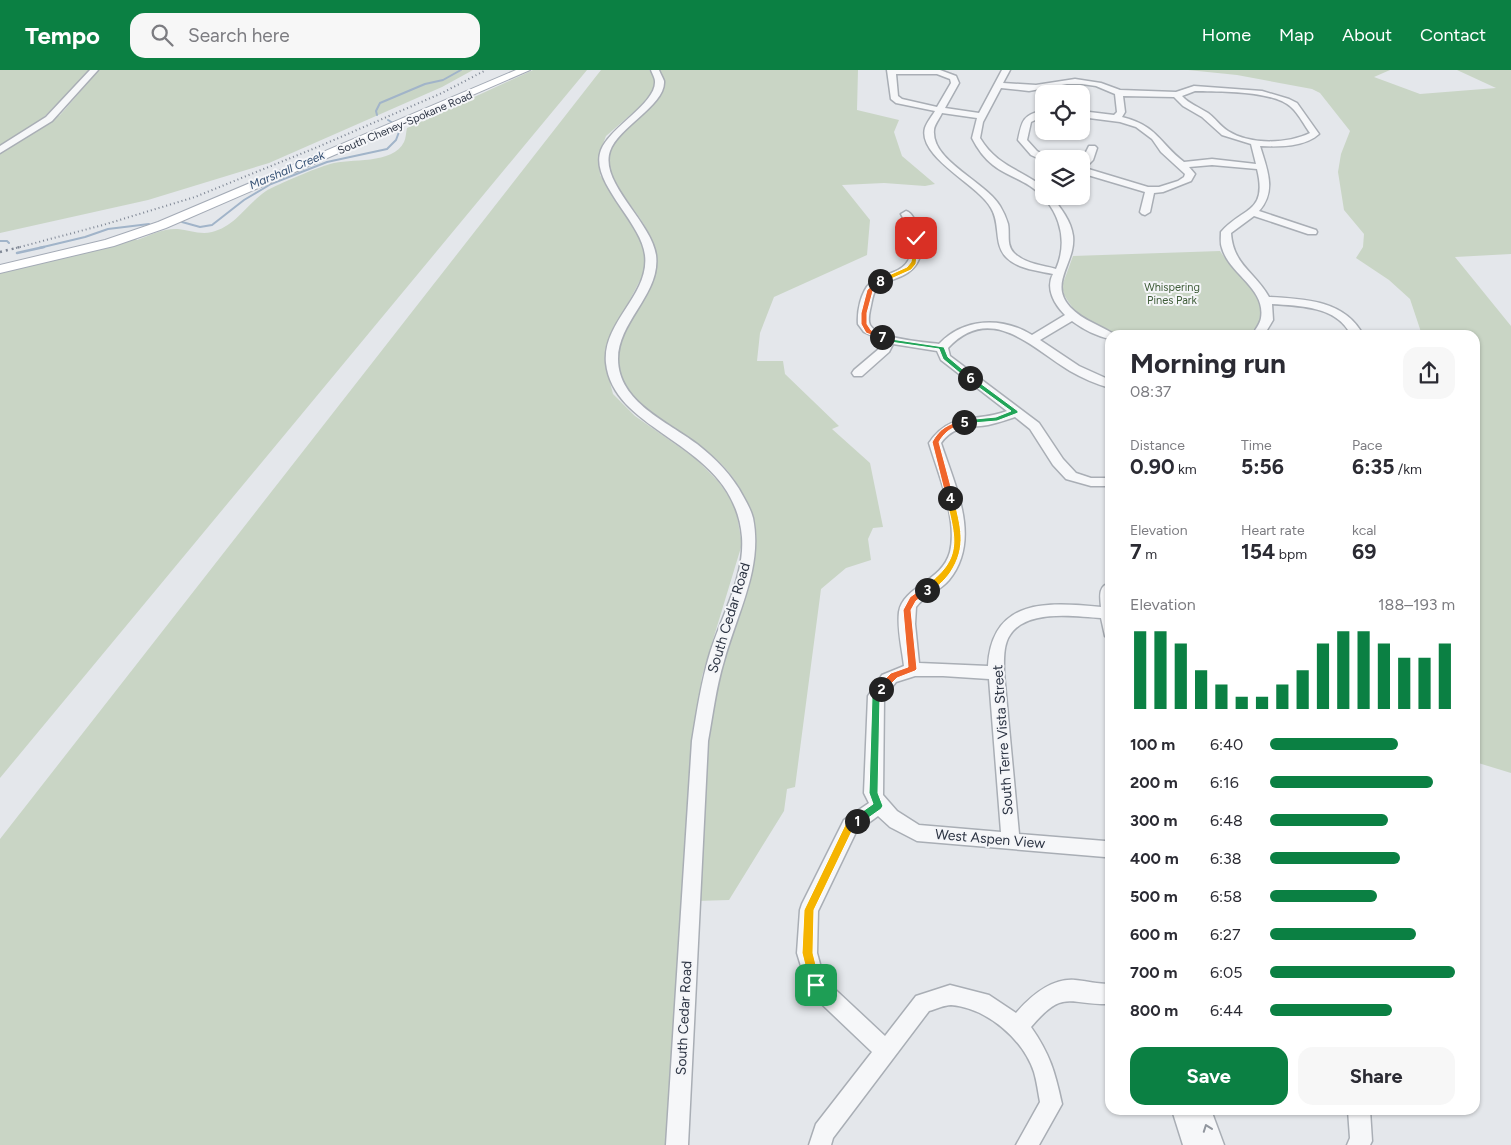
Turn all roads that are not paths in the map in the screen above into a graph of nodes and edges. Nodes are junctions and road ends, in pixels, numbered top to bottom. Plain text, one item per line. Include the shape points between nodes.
1 (94, 70) edge
2 (525, 70) edge
3 (655, 70) edge
4 (1006, 70) edge
5 (892, 71) edge
6 (947, 72) edge
7 (999, 84) junction
8 (1119, 93) junction
9 (1177, 95) junction
10 (940, 110) junction
11 (1035, 115) edge
12 (1090, 115) edge
13 (981, 118) junction
14 (1118, 118) junction
15 (1255, 143) junction
16 (1092, 148) dead end
17 (0, 150) edge
18 (1035, 153) edge
19 (1090, 154) edge
20 (1184, 165) junction
21 (1261, 168) junction
22 (1090, 172) edge
23 (1035, 186) edge
24 (1150, 190) junction
25 (1055, 205) edge
26 (1145, 212) dead end
27 (1254, 213) junction
28 (906, 214) dead end
29 (1312, 232) dead end
30 (0, 269) edge
31 (1059, 275) junction
32 (1267, 303) junction
33 (1076, 319) junction
34 (1261, 330) edge
35 (1354, 330) edge
36 (1105, 334) edge
37 (1033, 339) junction
38 (890, 340) junction
39 (942, 348) junction
40 (858, 373) dead end
41 (1105, 382) edge
42 (1016, 412) junction
43 (1105, 482) edge
44 (1105, 613) edge
45 (912, 669) junction
46 (996, 673) junction
47 (878, 806) junction
48 (1011, 841) junction
49 (1105, 847) edge
50 (1105, 997) edge
51 (1018, 1027) junction
52 (886, 1051) junction
53 (1185, 1115) edge
54 (1202, 1115) edge
55 (1359, 1115) edge
56 (677, 1145) edge
57 (820, 1145) edge
58 (1027, 1145) edge
59 (1194, 1145) edge
60 (1213, 1145) edge
61 (1358, 1145) edge

1 - 17 street via 48,120
2 - 30 main road, South Cheney-Spokane Road via 183,217 109,243
3 - 56 street, South Cedar Road via 660,76 660,88 655,98 611,137 604,153 604,168 646,236 651,256 649,273 614,344 612,362 617,381 630,402 691,446 733,488 745,514 749,547 742,582 710,681 700,741
4 - 7 street
5 - 6 street
5 - 10 street via 894,98 899,102
6 - 10 street via 956,83
7 - 8 street via 1034,89 1059,82 1083,82 1107,86
7 - 13 street
8 - 9 street
8 - 14 street
9 - 15 street via 1229,136
9 - 15 street via 1194,88 1284,99 1293,105 1315,134 1294,142
10 - 13 street
10 - 31 street via 929,128 932,145 952,168 994,203 1003,226 1007,252 1033,270
11 - 18 street via 1026,122 1022,140
12 - 14 street
13 - 23 street via 976,138 984,151 997,163
14 - 20 street via 1147,130 1165,151
15 - 21 street
16 - 19 street
20 - 21 street via 1212,162
20 - 24 street via 1190,174 1188,179 1160,190
21 - 27 street via 1266,186 1264,200
22 - 24 street
24 - 26 street
25 - 31 street via 1067,228 1068,246
27 - 29 street
27 - 32 street via 1226,232 1224,241 1229,255
28 - 38 street via 916,238 914,262 909,268 876,283 870,290 864,313 864,324 869,332
31 - 33 street via 1057,293
32 - 34 street via 1269,317
32 - 35 street via 1322,307 1349,320
33 - 36 street
33 - 37 street via 1063,329 1053,328
37 - 39 street via 1012,329 982,324 950,338
37 - 41 street via 1075,369
38 - 39 street
38 - 40 street via 885,350
39 - 42 street via 945,358
42 - 43 street via 1035,426 1071,476
42 - 45 street via 997,419 950,426 935,442 954,513 958,548 942,578 913,599 907,610
44 - 46 street, South Terre Vista Street via 1060,610 1018,619 1004,629 998,645
45 - 46 street
45 - 47 street via 883,684 876,696 873,793
46 - 48 street, South Terre Vista Street
47 - 48 street, West Aspen View via 893,820 917,833
47 - 52 street via 850,826 809,910 807,953 816,985
48 - 49 street, West Aspen View
50 - 51 street via 1070,990 1046,998
51 - 52 street via 982,1002 950,996 923,1003
51 - 58 street via 1034,1048 1044,1069 1051,1104
52 - 57 street via 824,1132
53 - 59 street
60 -> 54 street
55 - 61 street via 1361,1140

